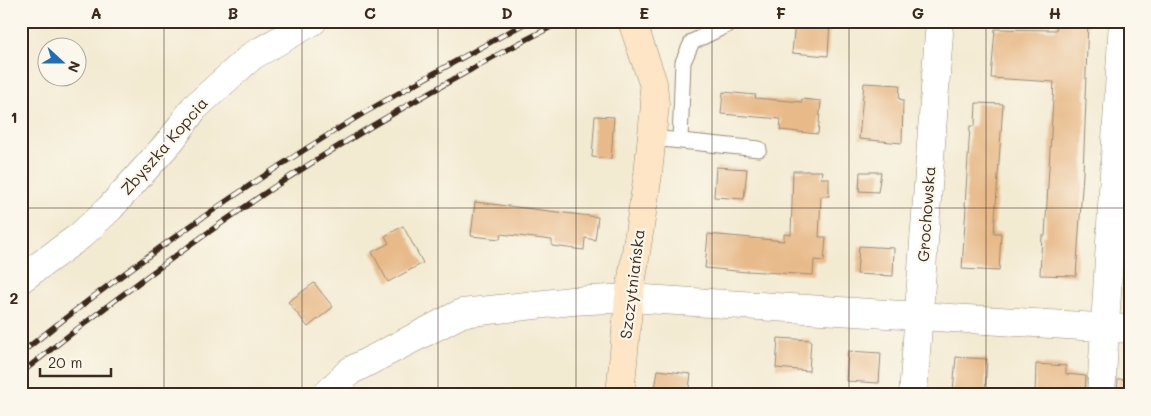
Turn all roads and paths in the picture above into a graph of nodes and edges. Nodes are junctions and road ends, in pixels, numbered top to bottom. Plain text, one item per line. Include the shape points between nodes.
1 (313, 21) edge
2 (735, 21) edge
3 (1123, 21) edge
4 (634, 24) edge
5 (939, 33) dead end
6 (652, 138) junction
7 (680, 140) junction
8 (759, 149) dead end
9 (21, 280) edge
10 (629, 298) junction
11 (918, 316) junction
12 (1117, 328) edge
13 (326, 395) edge
14 (620, 395) edge
15 (913, 395) edge
16 (1101, 395) edge

1 - 9 street, Zbyszka Kopcia via 252,56 194,108 172,139 110,208 80,236
2 - 7 lane via 692,42 683,62
3 - 12 street
4 - 6 street, Szczytniańska via 653,83
5 - 11 street, Grochowska
6 - 7 lane
6 - 10 street, Szczytniańska
7 - 8 lane
10 - 11 street
10 - 13 street via 572,300 462,313 350,371
10 - 14 street, Szczytniańska
11 - 12 street
11 - 15 street, Grochowska
12 - 16 street

